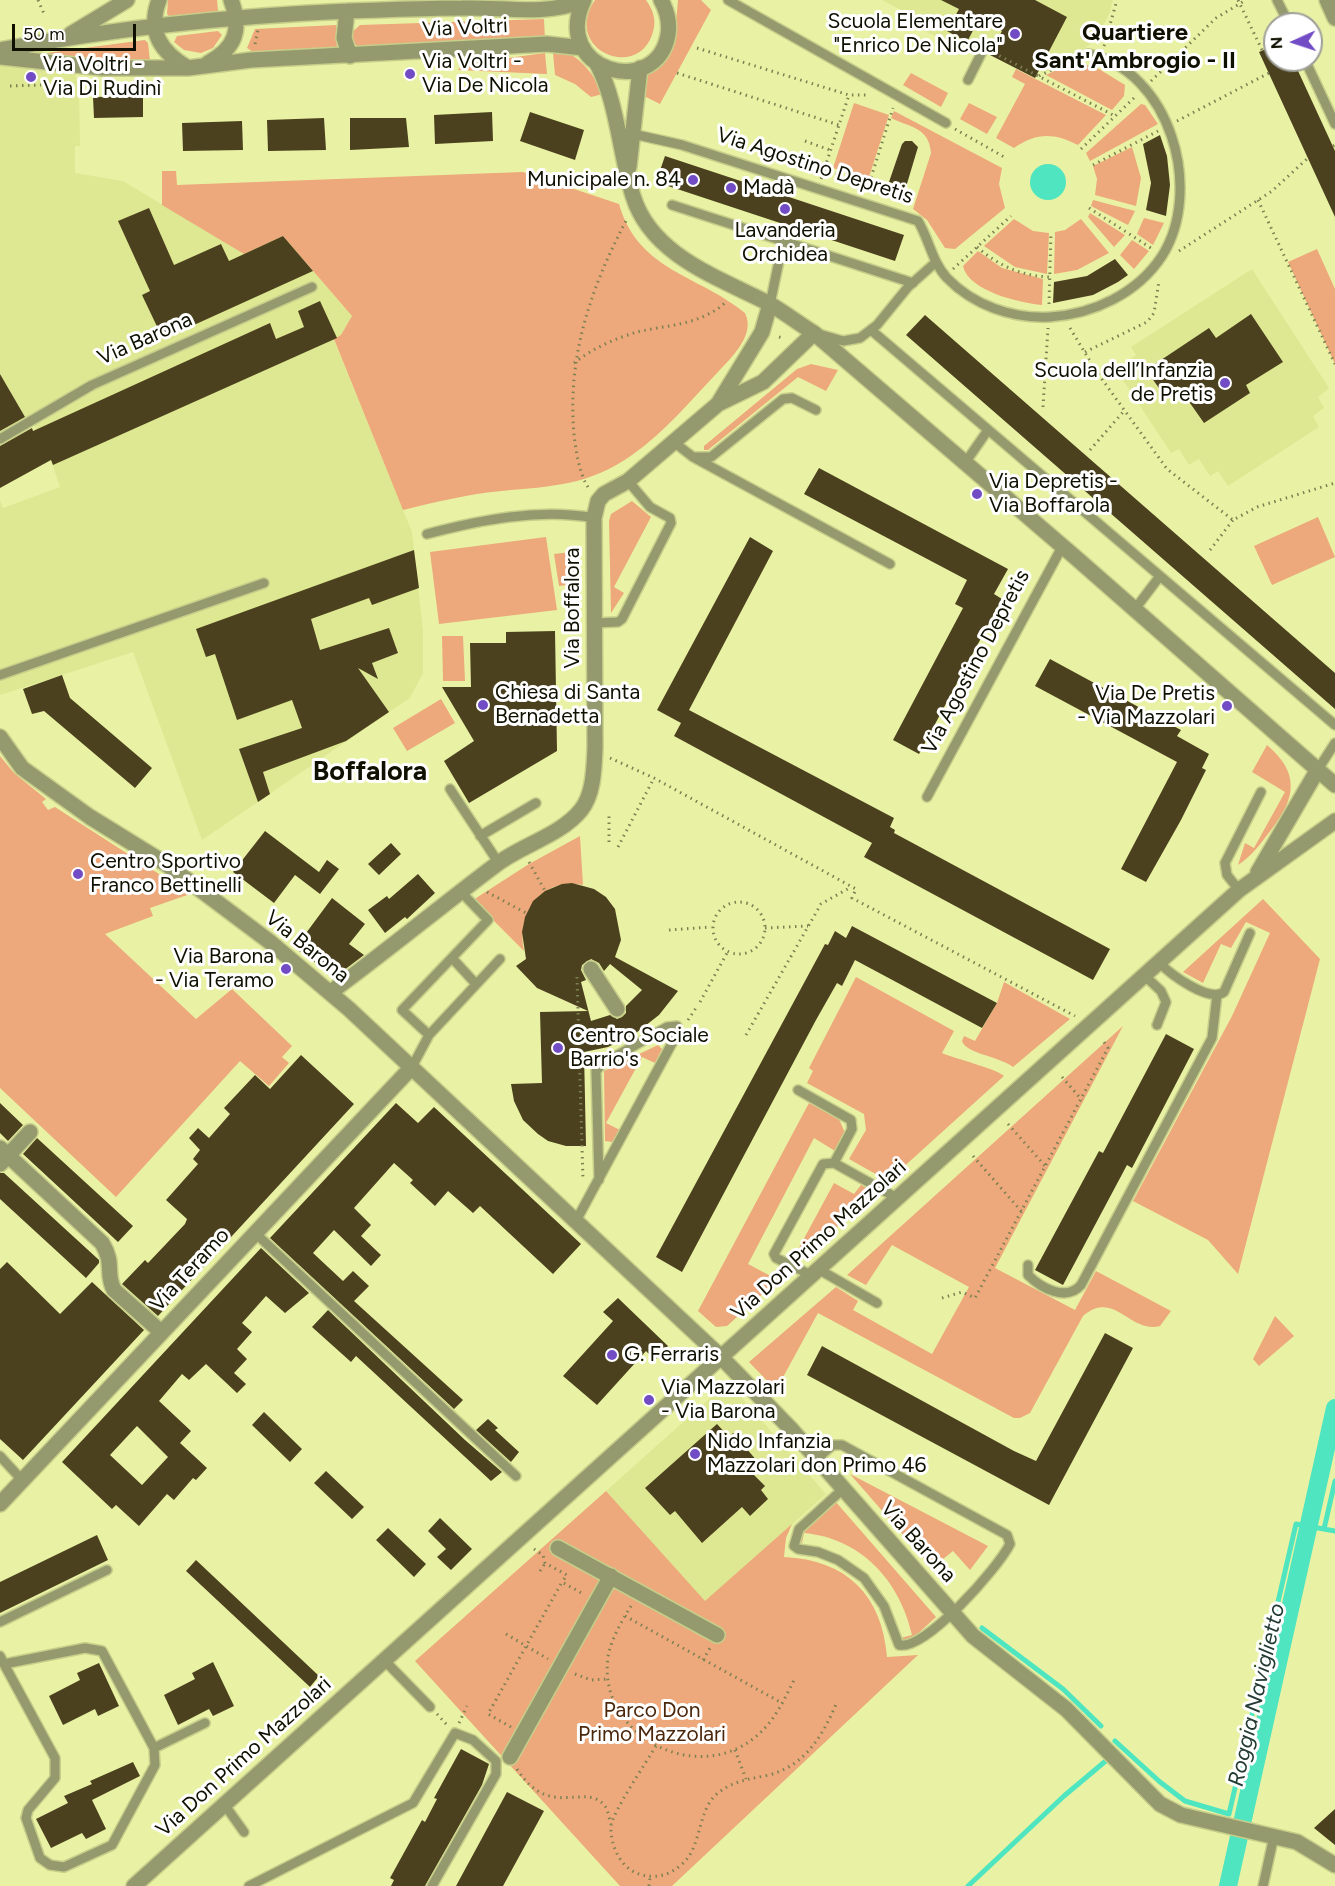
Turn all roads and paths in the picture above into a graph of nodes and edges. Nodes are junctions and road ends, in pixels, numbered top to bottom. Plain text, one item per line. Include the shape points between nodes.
1 (38, 0) edge
2 (127, 0) edge
3 (159, 0) edge
4 (231, 0) edge
5 (728, 0) edge
6 (1117, 0) edge
7 (1246, 0) edge
8 (1327, 0) edge
9 (584, 1) edge
10 (664, 2) edge
11 (1238, 2) edge
12 (346, 11) junction
13 (45, 16) dead end
14 (237, 18) junction
15 (1335, 18) edge
16 (154, 28) junction
17 (258, 29) dead end
18 (62, 39) junction
19 (583, 48) junction
20 (697, 48) dead end
21 (984, 48) joint
22 (0, 50) edge
23 (1262, 50) dead end
24 (253, 52) dead end
25 (1088, 54) joint
26 (350, 56) junction
27 (1100, 56) junction
28 (0, 57) edge
29 (597, 64) junction
30 (194, 67) junction
31 (640, 69) junction
32 (1311, 72) edge
33 (677, 73) dead end
34 (1269, 73) dead end
35 (1039, 76) junction
36 (968, 80) dead end
37 (40, 85) dead end
38 (10, 86) dead end
39 (1143, 88) junction
40 (849, 95) junction
41 (878, 98) dead end
42 (886, 102) dead end
43 (1115, 116) junction
44 (946, 123) joint
45 (1335, 124) edge
46 (839, 125) junction
47 (1168, 126) junction
48 (633, 134) junction
49 (805, 141) dead end
50 (1081, 149) dead end
51 (830, 150) junction
52 (1006, 158) dead end
53 (1308, 158) dead end
54 (1093, 165) dead end
55 (824, 170) junction
56 (628, 172) junction
57 (817, 189) junction
58 (1258, 200) junction
59 (672, 205) dead end
60 (1089, 208) dead end
61 (1011, 216) dead end
62 (627, 219) dead end
63 (783, 242) junction
64 (977, 247) junction
65 (1162, 255) junction
66 (936, 262) junction
67 (945, 276) junction
68 (1050, 277) dead end
69 (913, 283) junction
70 (312, 287) dead end
71 (739, 290) junction
72 (770, 304) junction
73 (1063, 316) junction
74 (870, 330) junction
75 (813, 333) junction
76 (1085, 352) junction
77 (574, 363) junction
78 (1335, 364) edge
79 (718, 404) junction
80 (816, 410) dead end
81 (1124, 411) junction
82 (988, 430) junction
83 (0, 439) edge
84 (675, 443) junction
85 (1090, 450) dead end
86 (693, 457) junction
87 (965, 463) junction
88 (628, 481) junction
89 (1335, 483) edge
90 (598, 501) junction
91 (594, 518) junction
92 (1233, 520) junction
93 (427, 534) dead end
94 (1062, 547) junction
95 (1210, 550) dead end
96 (890, 564) dead end
97 (1160, 576) junction
98 (264, 583) dead end
99 (1135, 609) junction
100 (595, 623) junction
101 (0, 675) edge
102 (1335, 725) edge
103 (0, 737) edge
104 (1335, 743) edge
105 (609, 758) dead end
106 (1317, 771) junction
107 (654, 778) junction
108 (1335, 785) edge
109 (450, 789) dead end
110 (1261, 792) dead end
111 (927, 797) dead end
112 (536, 803) dead end
113 (609, 813) dead end
114 (1335, 821) edge
115 (480, 836) junction
116 (609, 842) dead end
117 (618, 847) dead end
118 (528, 861) dead end
119 (498, 862) junction
120 (1255, 876) junction
121 (851, 887) junction
122 (484, 888) dead end
123 (1239, 890) junction
124 (545, 891) dead end
125 (461, 892) junction
126 (526, 913) dead end
127 (808, 926) junction
128 (711, 927) junction
129 (765, 928) junction
130 (669, 930) dead end
131 (1250, 933) dead end
132 (728, 951) junction
133 (452, 958) junction
134 (500, 959) dead end
135 (1160, 963) junction
136 (584, 972) joint
137 (1145, 976) junction
138 (476, 984) junction
139 (331, 992) junction
140 (1217, 995) junction
141 (700, 1002) dead end
142 (617, 1009) dead end
143 (1075, 1016) dead end
144 (1157, 1025) dead end
145 (429, 1035) junction
146 (746, 1035) dead end
147 (1102, 1039) dead end
148 (412, 1067) junction
149 (1062, 1077) dead end
150 (798, 1090) dead end
151 (1082, 1100) junction
152 (1008, 1124) dead end
153 (30, 1132) dead end
154 (3, 1156) edge
155 (973, 1156) dead end
156 (834, 1163) junction
157 (1046, 1167) junction
158 (599, 1179) junction
159 (897, 1197) junction
160 (585, 1206) junction
161 (1022, 1212) junction
162 (577, 1219) junction
163 (254, 1232) junction
164 (1028, 1265) dead end
165 (814, 1272) junction
166 (942, 1298) dead end
167 (877, 1303) dead end
168 (160, 1332) junction
169 (720, 1356) junction
170 (0, 1456) edge
171 (816, 1459) junction
172 (516, 1476) dead end
173 (22, 1480) junction
174 (843, 1489) junction
175 (0, 1504) edge
176 (558, 1548) dead end
177 (534, 1549) dead end
178 (107, 1570) dead end
179 (611, 1576) junction
180 (562, 1582) junction
181 (639, 1592) junction
182 (597, 1602) junction
183 (953, 1612) junction
184 (625, 1616) junction
185 (0, 1622) edge
186 (717, 1635) dead end
187 (383, 1659) junction
188 (2, 1660) edge
189 (795, 1678) dead end
190 (837, 1702) dead end
191 (782, 1703) junction
192 (467, 1706) dead end
193 (430, 1707) joint
194 (205, 1723) dead end
195 (455, 1733) junction
196 (523, 1733) junction
197 (656, 1746) junction
198 (154, 1748) junction
199 (735, 1749) junction
200 (510, 1757) joint
201 (747, 1779) junction
202 (224, 1804) junction
203 (611, 1824) junction
204 (244, 1832) dead end
205 (1270, 1836) junction
206 (1335, 1865) edge
207 (650, 1877) junction
208 (134, 1886) edge
209 (249, 1886) edge
210 (432, 1886) edge
211 (650, 1886) edge
212 (1263, 1886) edge

1 - 13 path
2 - 18 street
3 - 16 street
4 - 14 street
5 - 44 lane
6 - 27 path
7 - 11 path
8 - 15 street
9 - 12 street, Via Voltri via 544,11
9 - 19 street via 577,25
10 - 31 street via 669,23 667,40 655,59
11 - 23 path
11 - 39 path
12 - 14 street, Via Voltri
12 - 26 street via 344,38
14 - 16 street, Via Voltri
14 - 30 street via 234,40 222,55
16 - 18 street, Via Voltri
16 - 30 street via 173,58
17 - 24 path
18 - 22 street, Via Voltri
19 - 26 street, Via Voltri via 547,44
19 - 29 street
20 - 40 path
21 - 35 path
21 - 36 lane
25 - 27 lane
25 - 35 path
26 - 30 street, Via Voltri
27 - 39 lane, Via Agostino Depretis via 1120,66
28 - 30 street, Via Voltri via 102,68
29 - 31 street via 618,72
29 - 56 street via 609,91
31 - 48 street
32 - 45 lane
33 - 46 path
34 - 47 path
35 - 43 path
37 - 38 path
39 - 43 path
39 - 47 lane, Via Agostino Depretis
40 - 41 path
40 - 46 path
42 - 55 path via 894,105 869,184
43 - 50 path
44 - 52 path
46 - 51 path
47 - 54 path
47 - 65 lane, Via Agostino Depretis via 1177,163 1179,196 1175,224
48 - 56 street
48 - 57 lane, Via Agostino Depretis via 674,142
49 - 51 path
51 - 55 path
53 - 58 path
55 - 57 path
56 - 71 street via 633,198 654,234 682,258
57 - 66 lane, Via Agostino Depretis via 918,221
58 - 65 path via 1190,246
58 - 78 path
59 - 63 lane
60 - 65 path
61 - 64 path
62 - 77 path via 588,304
63 - 69 lane
63 - 72 lane
64 - 67 path
64 - 68 path via 1016,272
65 - 73 lane, Via Agostino Depretis via 1140,282 1119,296 1095,309
65 - 76 path via 1157,301 1147,322
66 - 67 lane, Via Agostino Depretis
66 - 69 lane
67 - 73 lane, Via Agostino Depretis via 962,292 1011,314 1035,318
69 - 74 lane
70 - 83 lane, Via Barona via 92,385
71 - 72 street
71 - 77 path via 714,311 696,319 640,332 587,353
72 - 75 street
72 - 79 street via 762,332
73 - 76 path
74 - 75 lane via 860,338 843,340
74 - 82 lane
75 - 79 street via 763,382
75 - 87 street
76 - 81 path
77 - 90 path via 576,449 584,481
79 - 84 street
80 - 86 lane via 787,397 716,454
81 - 85 path
81 - 92 path via 1167,469
82 - 87 lane
82 - 97 lane
84 - 86 lane
84 - 88 street
86 - 96 lane
87 - 94 street
88 - 90 street
88 - 100 lane via 644,501 670,518 671,523 622,619
89 - 92 path via 1268,504
90 - 91 street, Via Boffalora
91 - 93 lane via 549,515 479,522
91 - 100 street, Via Boffalora
92 - 95 path
94 - 99 street
94 - 111 lane, Via Agostino Depretis
97 - 99 lane
97 - 102 lane
98 - 101 lane
99 - 106 street
100 - 119 street, Via Boffalora via 595,748 583,808 572,819
103 - 139 street, Via Barona via 22,768 90,817 166,864
104 - 106 lane
105 - 107 path
106 - 108 street
106 - 120 street, Via Don Primo Mazzolari
107 - 117 path
107 - 121 path
109 - 115 lane
110 - 123 lane via 1225,863 1227,875
112 - 115 lane
113 - 116 path
114 - 120 street, Via Don Primo Mazzolari
115 - 119 lane
118 - 124 path
119 - 125 street, Via Boffalora
120 - 123 street, Via Don Primo Mazzolari
121 - 127 path via 820,904
121 - 143 path via 856,889 852,898
122 - 126 path
123 - 135 street, Via Don Primo Mazzolari
125 - 133 lane via 488,920
125 - 139 street, Via Boffalora
127 - 129 path
127 - 146 path
128 - 129 path via 723,908 742,902 759,912
128 - 130 path
128 - 132 path
129 - 132 path via 762,941 751,951
131 - 140 lane via 1224,992
132 - 141 path
133 - 138 lane
133 - 145 lane via 402,1010
134 - 138 lane
135 - 137 street, Via Don Primo Mazzolari
135 - 140 lane via 1172,976
136 - 142 street
136 - 160 path
137 - 144 lane via 1161,991 1166,1002
137 - 159 street, Via Don Primo Mazzolari
138 - 145 lane
139 - 148 street, Via Barona
140 - 164 lane via 1212,1038 1081,1285 1073,1293 1062,1294 1032,1279
145 - 148 lane
147 - 151 path via 1108,1048
148 - 162 street, Via Barona
148 - 163 street, Via Teramo
149 - 151 path
150 - 156 lane via 851,1120 852,1129
151 - 157 path
152 - 157 path
153 - 154 street
154 - 168 street via 102,1243 111,1257 110,1281 114,1290
155 - 161 path
156 - 159 lane
156 - 165 lane via 826,1162 820,1167 774,1251 776,1258
157 - 161 path
158 - 158 lane via 676,1034 677,1026 667,1027 596,1071
158 - 160 lane
159 - 165 street, Via Don Primo Mazzolari
160 - 162 lane
161 - 166 path via 975,1298 962,1292
162 - 169 street, Via Barona
163 - 168 street, Via Teramo
163 - 172 lane
165 - 167 lane
165 - 169 street, Via Don Primo Mazzolari
168 - 173 street, Via Teramo
169 - 171 street, Via Barona
169 - 187 street, Via Don Primo Mazzolari
170 - 173 lane
171 - 174 street, Via Barona
171 - 183 lane via 833,1445 842,1445 1009,1537 1007,1550
173 - 175 street, Via Teramo
174 - 183 street, Via Barona
174 - 183 lane via 799,1529 795,1548 838,1560 864,1578 884,1606 899,1645 912,1644
176 - 179 street
177 - 180 path via 543,1555 545,1563 567,1575
178 - 185 lane
179 - 181 street
179 - 182 street
180 - 182 path
180 - 196 path via 489,1714
181 - 184 path
181 - 186 street
182 - 196 street
183 - 205 street, Via Barona via 973,1636 1066,1709 1160,1804 1181,1815
184 - 191 path
184 - 197 path via 608,1657 613,1700 626,1723
187 - 193 lane
187 - 202 street, Via Don Primo Mazzolari
188 - 198 lane via 85,1648 102,1651
188 - 198 lane via 55,1758 55,1778 28,1810 26,1818 40,1858 50,1866 72,1864 112,1845 155,1765
189 - 191 path
190 - 201 path via 826,1729 804,1757 787,1769
191 - 199 path via 764,1729
192 - 195 path
193 - 195 path
194 - 198 lane
195 - 209 lane via 413,1803
195 - 210 lane via 473,1740 496,1761 495,1774
196 - 200 street
197 - 199 path via 693,1756
197 - 203 path
199 - 201 path
200 - 203 path via 539,1794 557,1799 592,1798 604,1806
201 - 207 path via 717,1794 707,1808 693,1849 682,1864 667,1874
202 - 204 lane
202 - 208 street, Via Don Primo Mazzolari
203 - 207 path via 613,1844 621,1861 634,1872
205 - 206 street, Via Barona via 1297,1842
205 - 212 lane
207 - 211 path

